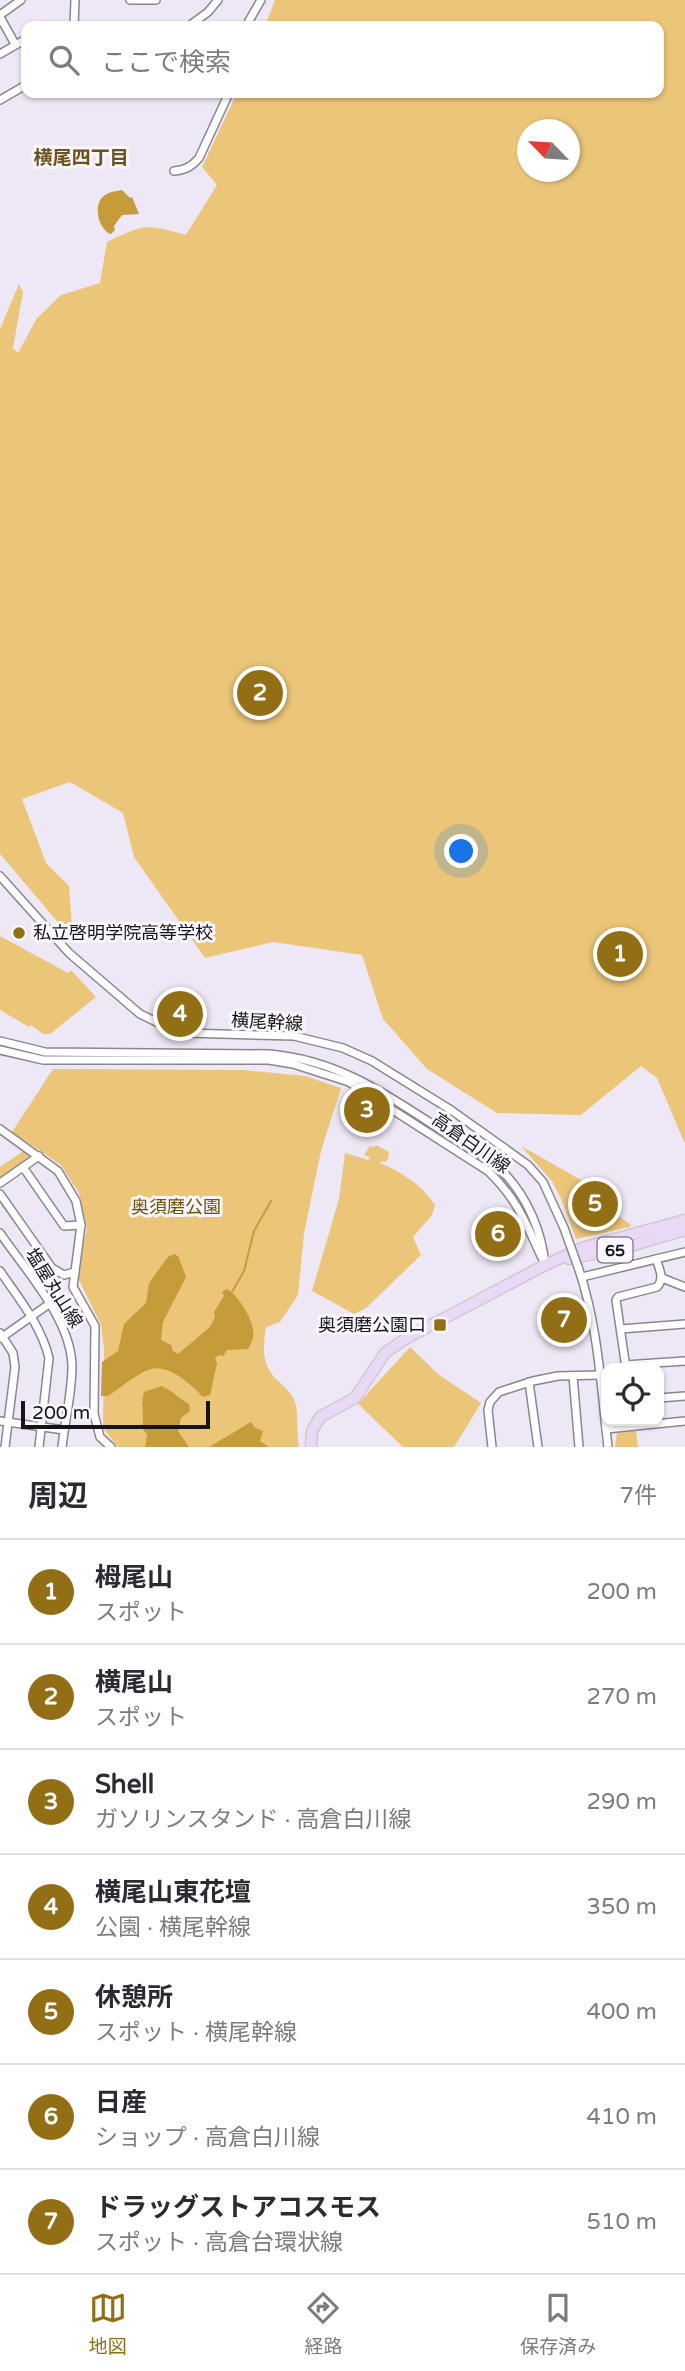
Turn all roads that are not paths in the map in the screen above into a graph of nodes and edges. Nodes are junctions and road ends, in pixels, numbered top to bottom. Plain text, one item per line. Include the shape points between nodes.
1 (22, 0) edge
2 (75, 0) edge
3 (130, 0) edge
4 (156, 0) edge
5 (218, 0) edge
6 (261, 0) edge
7 (0, 16) edge
8 (74, 21) edge
9 (196, 21) edge
10 (249, 21) edge
11 (21, 41) edge
12 (15, 44) junction
13 (0, 54) edge
14 (21, 88) edge
15 (227, 98) edge
16 (0, 100) edge
17 (174, 171) dead end
18 (0, 876) edge
19 (0, 1041) edge
20 (0, 1049) edge
21 (0, 1129) edge
22 (39, 1156) junction
23 (23, 1167) junction
24 (0, 1183) edge
25 (0, 1194) edge
26 (685, 1220) edge
27 (81, 1225) junction
28 (685, 1230) edge
29 (0, 1233) edge
30 (685, 1252) edge
31 (656, 1259) junction
32 (545, 1265) junction
33 (0, 1271) edge
34 (75, 1272) junction
35 (582, 1277) junction
36 (662, 1278) junction
37 (685, 1287) edge
38 (49, 1304) junction
39 (32, 1317) junction
40 (685, 1324) edge
41 (621, 1329) junction
42 (1, 1336) edge
43 (685, 1361) edge
44 (625, 1363) edge
45 (664, 1363) edge
46 (600, 1375) junction
47 (573, 1376) junction
48 (529, 1382) junction
49 (685, 1396) edge
50 (664, 1398) edge
51 (685, 1421) edge
52 (4, 1422) edge
53 (41, 1427) junction
54 (606, 1429) junction
55 (64, 1430) junction
56 (5, 1447) edge
57 (39, 1447) edge
58 (62, 1447) edge
59 (111, 1447) edge
60 (311, 1447) edge
61 (492, 1447) edge
62 (538, 1447) edge
63 (579, 1447) edge
64 (608, 1447) edge

1 - 7 street
2 - 8 street
3 - 4 street
5 - 9 street
6 - 10 street
7 - 12 street
11 - 12 street
12 - 13 street
14 - 16 street
15 - 17 street via 200,158
18 - 35 street, 横尾幹線, bridge via 69,954 141,1014 186,1033 295,1036 343,1048 372,1061 474,1126 528,1165 543,1182
19 - 32 street, 高倉白川線 via 45,1052 269,1054 329,1065 370,1084 503,1171 521,1193 543,1242
20 - 32 street, 高倉白川線 via 43,1060 269,1060 349,1082 488,1171 520,1209
21 - 22 street
22 - 23 street
22 - 27 street via 66,1181
23 - 24 street
23 - 27 street via 64,1226
25 - 34 street via 52,1268 64,1275
26 - 32 main road, 65 via 585,1247
27 - 34 street
28 - 32 main road, 65
29 - 38 street, 塩屋丸山線
30 - 31 street
31 - 35 street
31 - 36 street
32 - 60 main road, 65 via 385,1353 355,1398 320,1417
33 - 39 street
34 - 59 street via 73,1287 95,1326 95,1423 100,1437
35 - 46 street, 横尾幹線
36 - 37 street
36 - 41 street via 657,1287 618,1297
38 - 39 street
38 - 55 street, 塩屋丸山線 via 71,1355
39 - 42 street
39 - 53 street via 49,1358
40 - 41 street
41 - 44 street
42 - 52 street via 13,1353 15,1367
43 - 45 street
46 - 47 street
46 - 54 street, 横尾幹線
47 - 48 street
47 - 63 street
48 - 61 street via 499,1392 490,1402
48 - 62 street
49 - 50 street
51 - 54 street
52 - 53 street
52 - 56 street
53 - 55 street
53 - 57 street
54 - 64 street, 横尾幹線
55 - 58 street, 塩屋丸山線

